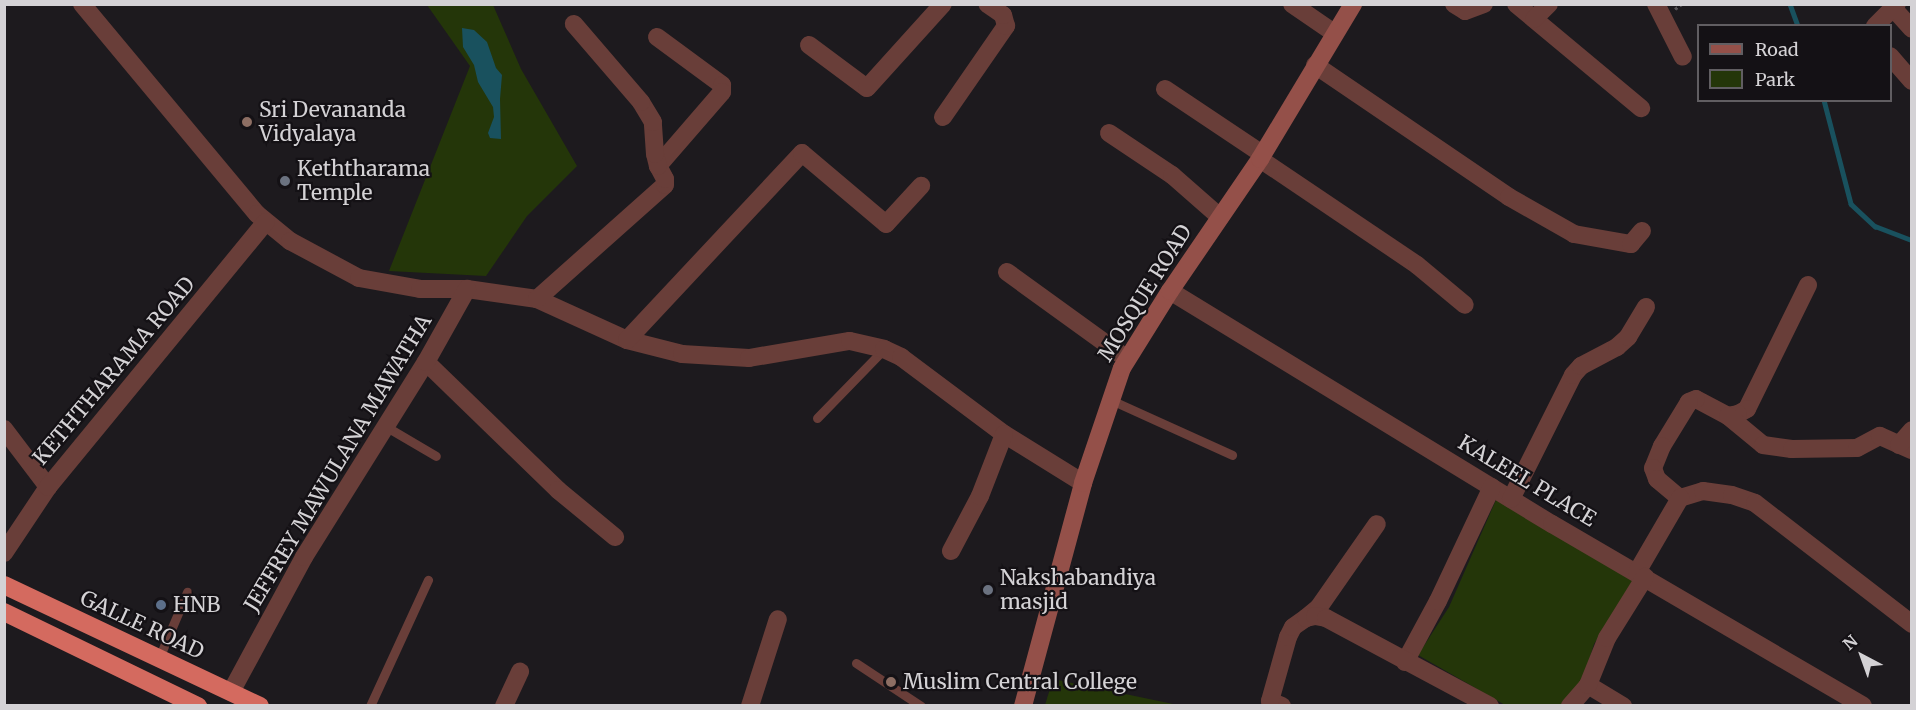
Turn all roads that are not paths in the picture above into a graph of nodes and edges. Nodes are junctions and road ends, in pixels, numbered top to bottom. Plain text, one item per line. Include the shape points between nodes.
1 (82, 4) edge
2 (943, 4) edge
3 (987, 4) edge
4 (1292, 4) edge
5 (1353, 4) edge
6 (1454, 4) edge
7 (1484, 4) edge
8 (1516, 4) edge
9 (1549, 4) edge
10 (1656, 4) edge
11 (1895, 6) edge
12 (1534, 19) junction
13 (574, 24) dead end
14 (1877, 24) edge
15 (1911, 29) edge
16 (1334, 33) junction
17 (657, 37) dead end
18 (809, 45) dead end
19 (1683, 57) dead end
20 (1892, 58) edge
21 (1315, 65) junction
22 (1911, 81) edge
23 (1165, 89) dead end
24 (1641, 108) dead end
25 (944, 117) dead end
26 (1109, 133) dead end
27 (1261, 157) junction
28 (658, 166) junction
29 (921, 186) dead end
30 (1220, 217) junction
31 (266, 222) junction
32 (1642, 231) dead end
33 (1007, 272) dead end
34 (1808, 285) dead end
35 (467, 289) junction
36 (1170, 291) junction
37 (537, 299) junction
38 (1465, 305) dead end
39 (1646, 307) dead end
40 (627, 340) junction
41 (884, 349) junction
42 (1127, 359) junction
43 (426, 362) junction
44 (1111, 400) junction
45 (1728, 416) junction
46 (817, 418) dead end
47 (385, 426) junction
48 (4, 429) edge
49 (1911, 430) edge
50 (1004, 434) junction
51 (1905, 447) edge
52 (1233, 455) dead end
53 (436, 456) dead end
54 (1083, 483) junction
55 (48, 487) junction
56 (1492, 487) junction
57 (1680, 498) junction
58 (1511, 499) junction
59 (1377, 524) dead end
60 (615, 537) dead end
61 (951, 551) dead end
62 (4, 553) edge
63 (1641, 575) junction
64 (428, 580) dead end
65 (4, 585) edge
66 (187, 592) dead end
67 (4, 612) edge
68 (1306, 618) junction
69 (778, 619) dead end
70 (1911, 624) edge
71 (159, 658) junction
72 (1405, 662) junction
73 (856, 663) dead end
74 (520, 671) dead end
75 (1588, 685) junction
76 (231, 692) junction
77 (1456, 698) edge
78 (198, 705) edge
79 (260, 705) edge
80 (370, 705) edge
81 (504, 705) edge
82 (750, 705) edge
83 (921, 705) edge
84 (1023, 705) edge
85 (1282, 705) edge
86 (1490, 705) edge
87 (1570, 705) edge
88 (1623, 705) edge
89 (1863, 705) edge

1 - 31 street
2 - 18 street via 867,88
3 - 25 street via 1003,15 1006,26
4 - 16 street
5 - 16 street, MOSQUE ROAD
6 - 7 street via 1465,11
8 - 12 street
9 - 12 street
10 - 19 street
11 - 14 street
11 - 15 street
12 - 24 street
13 - 28 street via 641,102 653,122
16 - 21 street, MOSQUE ROAD
17 - 28 street via 722,85 722,93
20 - 22 street
21 - 27 street, MOSQUE ROAD
21 - 32 street via 1509,197 1574,234 1631,244
23 - 27 street
26 - 30 street via 1172,175
27 - 30 street, MOSQUE ROAD
27 - 38 street via 1417,265
28 - 37 street via 665,185
29 - 40 street via 886,224 802,153
30 - 36 street, MOSQUE ROAD
31 - 35 street via 290,241 359,278 420,289
31 - 55 street, KETHTHARAMA ROAD
33 - 42 street
34 - 45 street via 1747,409
35 - 37 street
35 - 43 street, JEFFREY MAWULANA MAWATHA
36 - 42 street, MOSQUE ROAD
36 - 56 street, KALEEL PLACE
37 - 40 street
39 - 58 street via 1628,337 1581,366 1574,375
40 - 41 street via 682,354 726,359 850,341
41 - 46 lane
41 - 50 street via 901,357
42 - 44 street, MOSQUE ROAD
43 - 47 street, JEFFREY MAWULANA MAWATHA
43 - 60 street via 558,490
44 - 52 lane
44 - 54 street, MOSQUE ROAD
45 - 51 street via 1763,445 1792,449 1857,448 1880,436
45 - 57 street via 1696,399 1689,402 1662,446 1653,468 1658,479
47 - 53 lane
47 - 76 street, JEFFREY MAWULANA MAWATHA via 304,557
48 - 55 street
49 - 51 street
50 - 54 street
50 - 61 street via 980,496
54 - 84 street, MOSQUE ROAD
55 - 62 street, KETHTHARAMA ROAD
56 - 58 street, KALEEL PLACE
56 - 72 street
57 - 63 street
57 - 70 street via 1702,491 1755,503
58 - 63 street, KALEEL PLACE
59 - 68 street via 1319,607
63 - 75 street
63 - 89 street, KALEEL PLACE
64 - 80 lane
65 - 71 highway, GALLE ROAD
66 - 71 lane
67 - 78 highway
68 - 72 street via 1326,618
68 - 85 street via 1293,627 1288,637 1272,690 1270,701
69 - 82 street
71 - 76 highway, GALLE ROAD
72 - 77 street
73 - 83 lane
74 - 81 street
75 - 87 street
75 - 88 street
76 - 79 highway, GALLE ROAD
77 - 86 street

